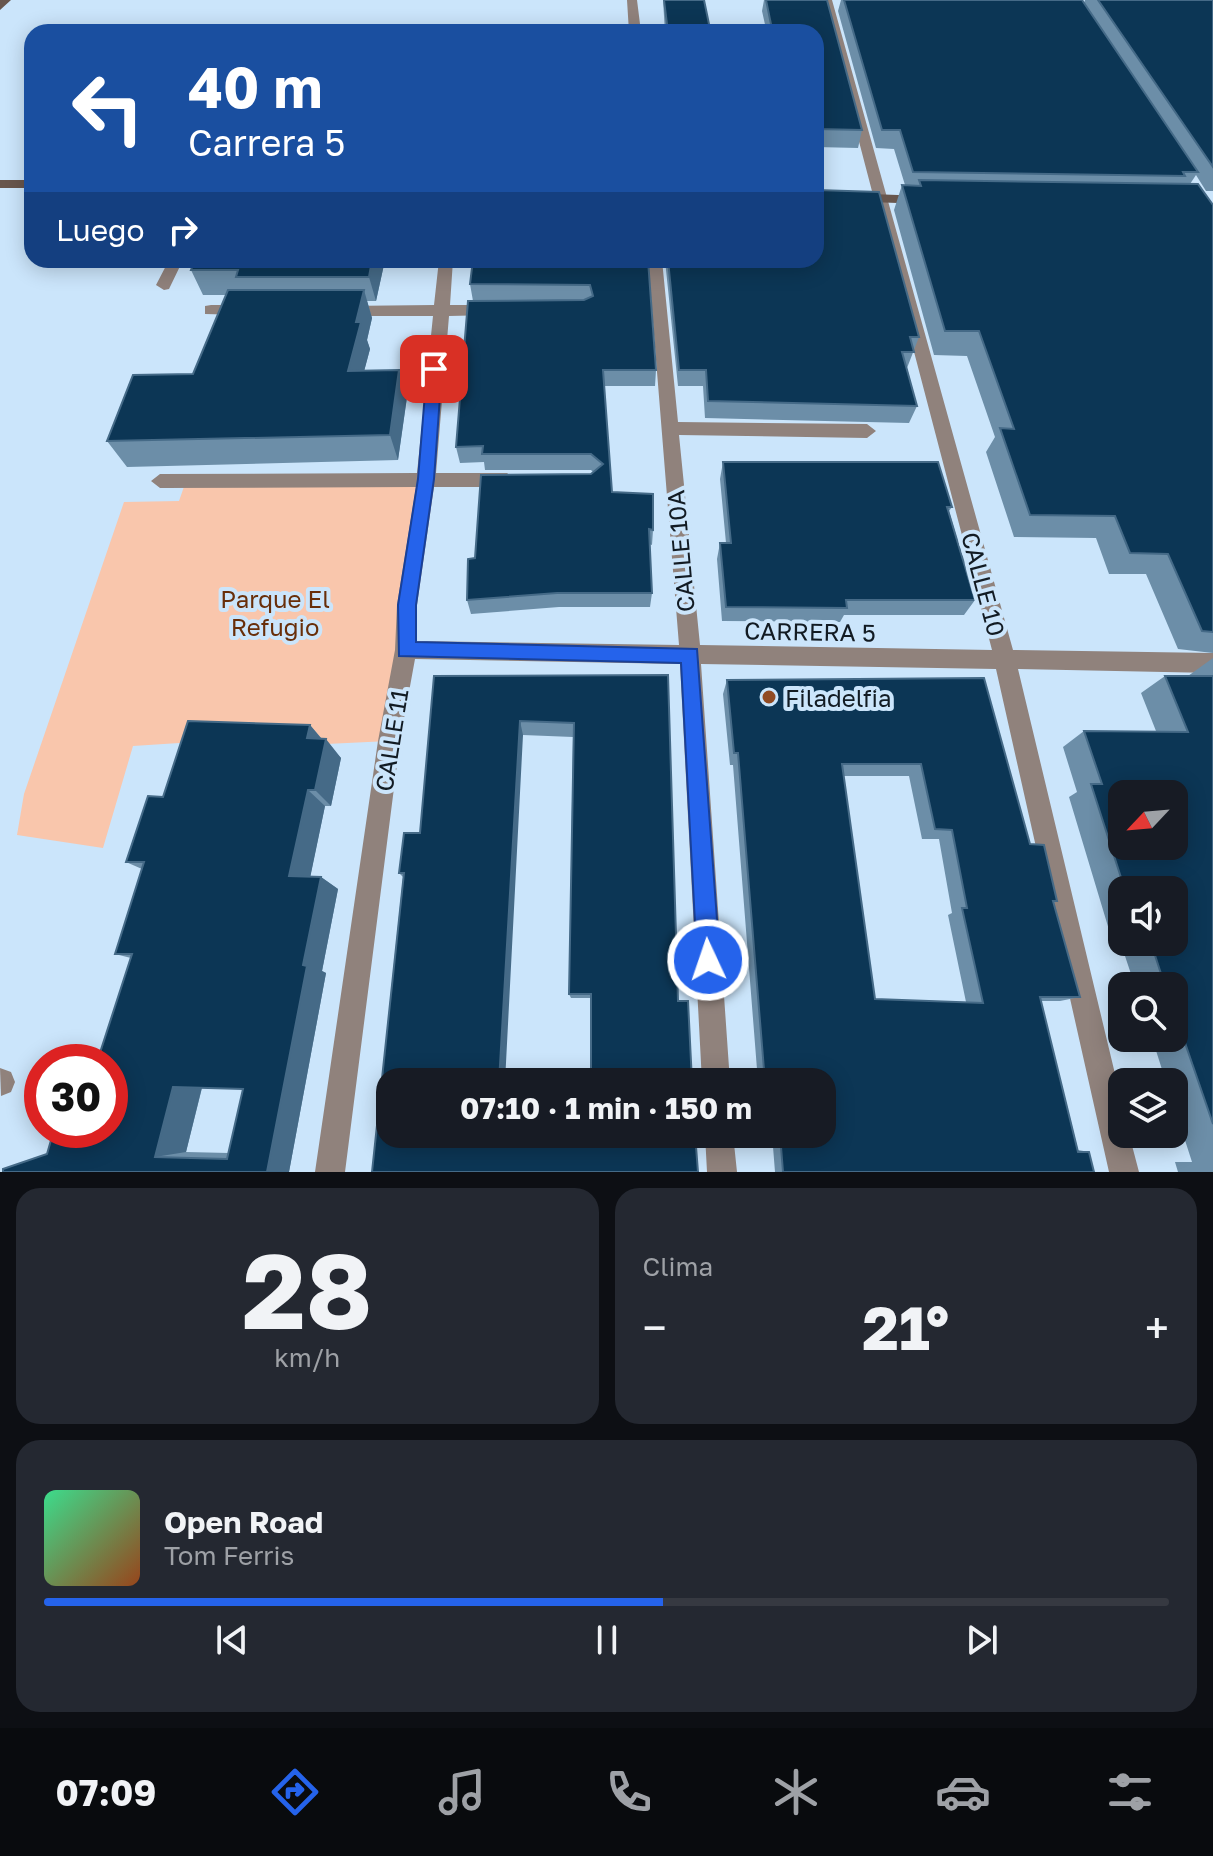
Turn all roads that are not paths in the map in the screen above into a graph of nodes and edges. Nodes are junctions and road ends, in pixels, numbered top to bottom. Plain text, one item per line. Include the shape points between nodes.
1 (6, 0) edge
2 (632, 0) edge
3 (827, 0) edge
4 (0, 7) edge
5 (634, 24) edge
6 (0, 184) edge
7 (24, 184) edge
8 (824, 196) edge
9 (883, 200) junction
10 (947, 200) edge
11 (172, 268) edge
12 (445, 268) edge
13 (656, 268) edge
14 (164, 285) dead end
15 (211, 310) dead end
16 (257, 310) edge
17 (512, 310) edge
18 (333, 311) edge
19 (440, 311) junction
20 (668, 428) junction
21 (867, 431) dead end
22 (426, 479) junction
23 (531, 480) edge
24 (160, 481) dead end
25 (406, 650) junction
26 (690, 655) junction
27 (1005, 660) junction
28 (1213, 663) edge
29 (715, 1068) edge
30 (720, 1148) edge
31 (330, 1172) edge
32 (722, 1172) edge
33 (1124, 1172) edge

1 - 4 street
2 - 5 street
3 - 9 street, CALLE 10
6 - 7 street
8 - 9 street
9 - 10 street
9 - 27 street, CALLE 10
11 - 14 street
12 - 19 street, CALLE 11
13 - 20 street, CALLE 10A
15 - 16 street
17 - 19 street
18 - 19 street
19 - 22 street, CALLE 11
20 - 21 street
20 - 26 street, CALLE 10A
22 - 23 street
22 - 24 street
22 - 25 street, CALLE 11 via 407,605
25 - 26 street, CARRERA 5
25 - 31 street, CALLE 11
26 - 27 street, CARRERA 5
26 - 29 street, CALLE 10A
27 - 28 street, CARRERA 5
27 - 33 street, CALLE 10
30 - 32 street

